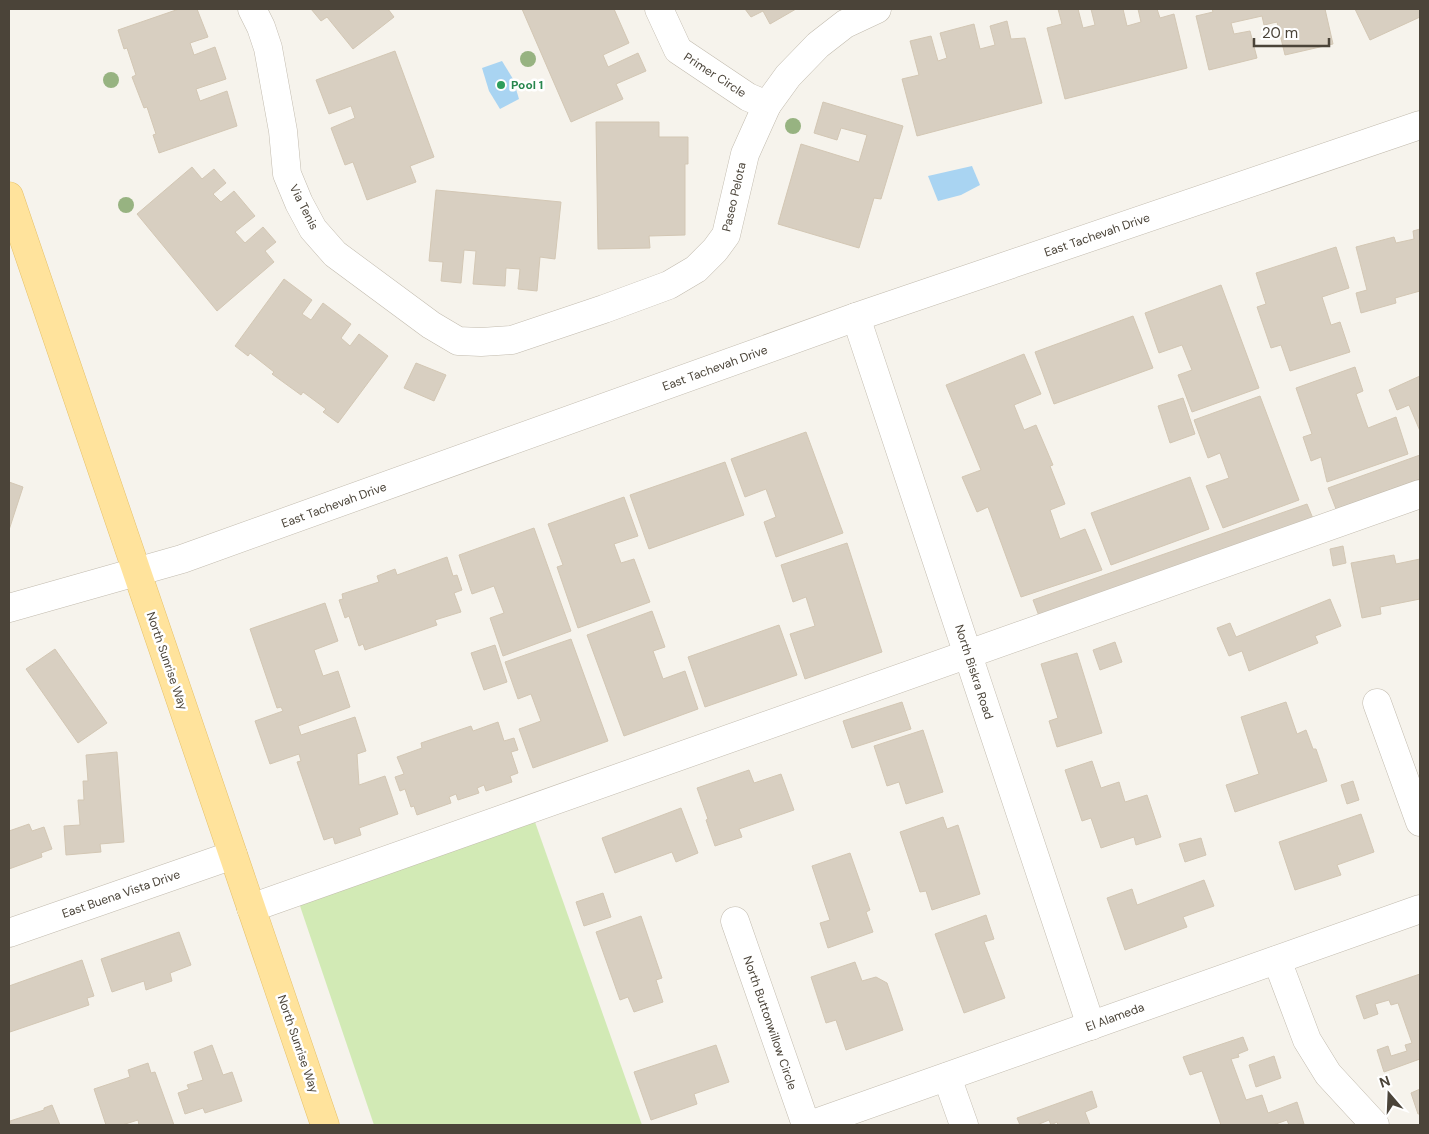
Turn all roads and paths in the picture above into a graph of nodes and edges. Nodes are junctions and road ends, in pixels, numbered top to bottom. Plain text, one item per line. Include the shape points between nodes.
1 (252, 9) edge
2 (659, 9) edge
3 (877, 9) edge
4 (767, 104) junction
5 (1420, 125) edge
6 (9, 196) edge
7 (856, 317) junction
8 (458, 341) joint
9 (1420, 494) edge
10 (137, 572) junction
11 (9, 608) edge
12 (968, 655) junction
13 (1377, 703) dead end
14 (1420, 822) edge
15 (234, 855) junction
16 (251, 908) junction
17 (1420, 909) edge
18 (735, 921) dead end
19 (9, 933) edge
20 (1277, 960) junction
21 (1091, 1026) junction
22 (947, 1077) junction
23 (325, 1125) edge
24 (806, 1125) edge
25 (810, 1125) edge
26 (964, 1125) edge
27 (1375, 1125) edge

1 - 8 street, Via Tenis via 268,48 287,174 313,228 335,254 431,326
2 - 4 street, Primer Circle via 678,50 748,97
3 - 4 street, Paseo Pelota via 845,24 818,45
4 - 8 street, Paseo Pelota via 745,154 726,235 696,269 669,285 512,340
5 - 7 street, East Tachevah Drive
6 - 10 main road, North Sunrise Way
7 - 10 street, East Tachevah Drive via 182,559
7 - 12 street, North Biskra Road
9 - 12 street
10 - 11 street, East Tachevah Drive
10 - 15 main road, North Sunrise Way
12 - 16 street
12 - 21 street, North Biskra Road
13 - 14 street
15 - 16 main road, North Sunrise Way
15 - 19 street, East Buena Vista Drive
16 - 23 main road, North Sunrise Way
17 - 20 street, El Alameda
18 - 24 street, North Buttonwillow Circle
20 - 21 street, El Alameda
20 - 27 street via 1307,1040 1328,1074
21 - 22 street, El Alameda
22 - 25 street, El Alameda
22 - 26 street

